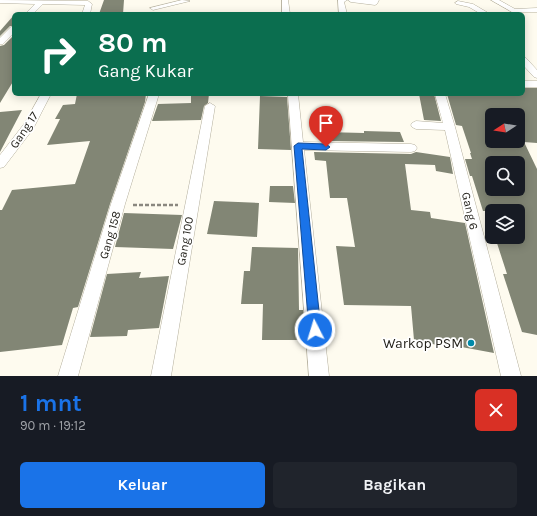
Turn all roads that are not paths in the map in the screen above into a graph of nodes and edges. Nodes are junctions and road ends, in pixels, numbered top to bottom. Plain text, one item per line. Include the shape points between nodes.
1 (285, 0) edge
2 (344, 0) edge
3 (351, 0) edge
4 (376, 0) edge
5 (494, 0) edge
6 (0, 1) edge
7 (77, 1) edge
8 (146, 1) dead end
9 (187, 1) dead end
10 (42, 2) junction
11 (458, 3) dead end
12 (153, 8) junction
13 (537, 10) edge
14 (31, 12) edge
15 (87, 12) edge
16 (157, 12) edge
17 (286, 12) edge
18 (343, 12) edge
19 (483, 12) edge
20 (12, 31) edge
21 (0, 42) edge
22 (525, 62) edge
23 (537, 75) edge
24 (525, 84) edge
25 (537, 84) edge
26 (45, 96) edge
27 (153, 96) edge
28 (293, 96) edge
29 (441, 96) edge
30 (210, 106) dead end
31 (416, 125) dead end
32 (450, 127) junction
33 (298, 146) junction
34 (411, 148) dead end
35 (0, 164) edge
36 (68, 376) edge
37 (161, 376) edge
38 (319, 376) edge
39 (510, 376) edge

1 - 17 street
2 - 18 street via 341,1
3 - 4 street via 375,3
5 - 13 street via 514,11
6 - 10 street
7 - 10 street
7 - 15 street via 89,4
8 - 12 street
9 - 12 street
10 - 14 street
11 - 19 street via 471,5
12 - 16 street
20 - 21 street
22 - 23 street
24 - 25 street
26 - 35 street, Gang 17 via 30,126
27 - 36 street, Gang 158 via 118,204
28 - 33 street
29 - 32 street, Gang 6
30 - 37 street, Gang 100
31 - 32 street
32 - 39 street, Gang 6
33 - 34 street
33 - 38 street

